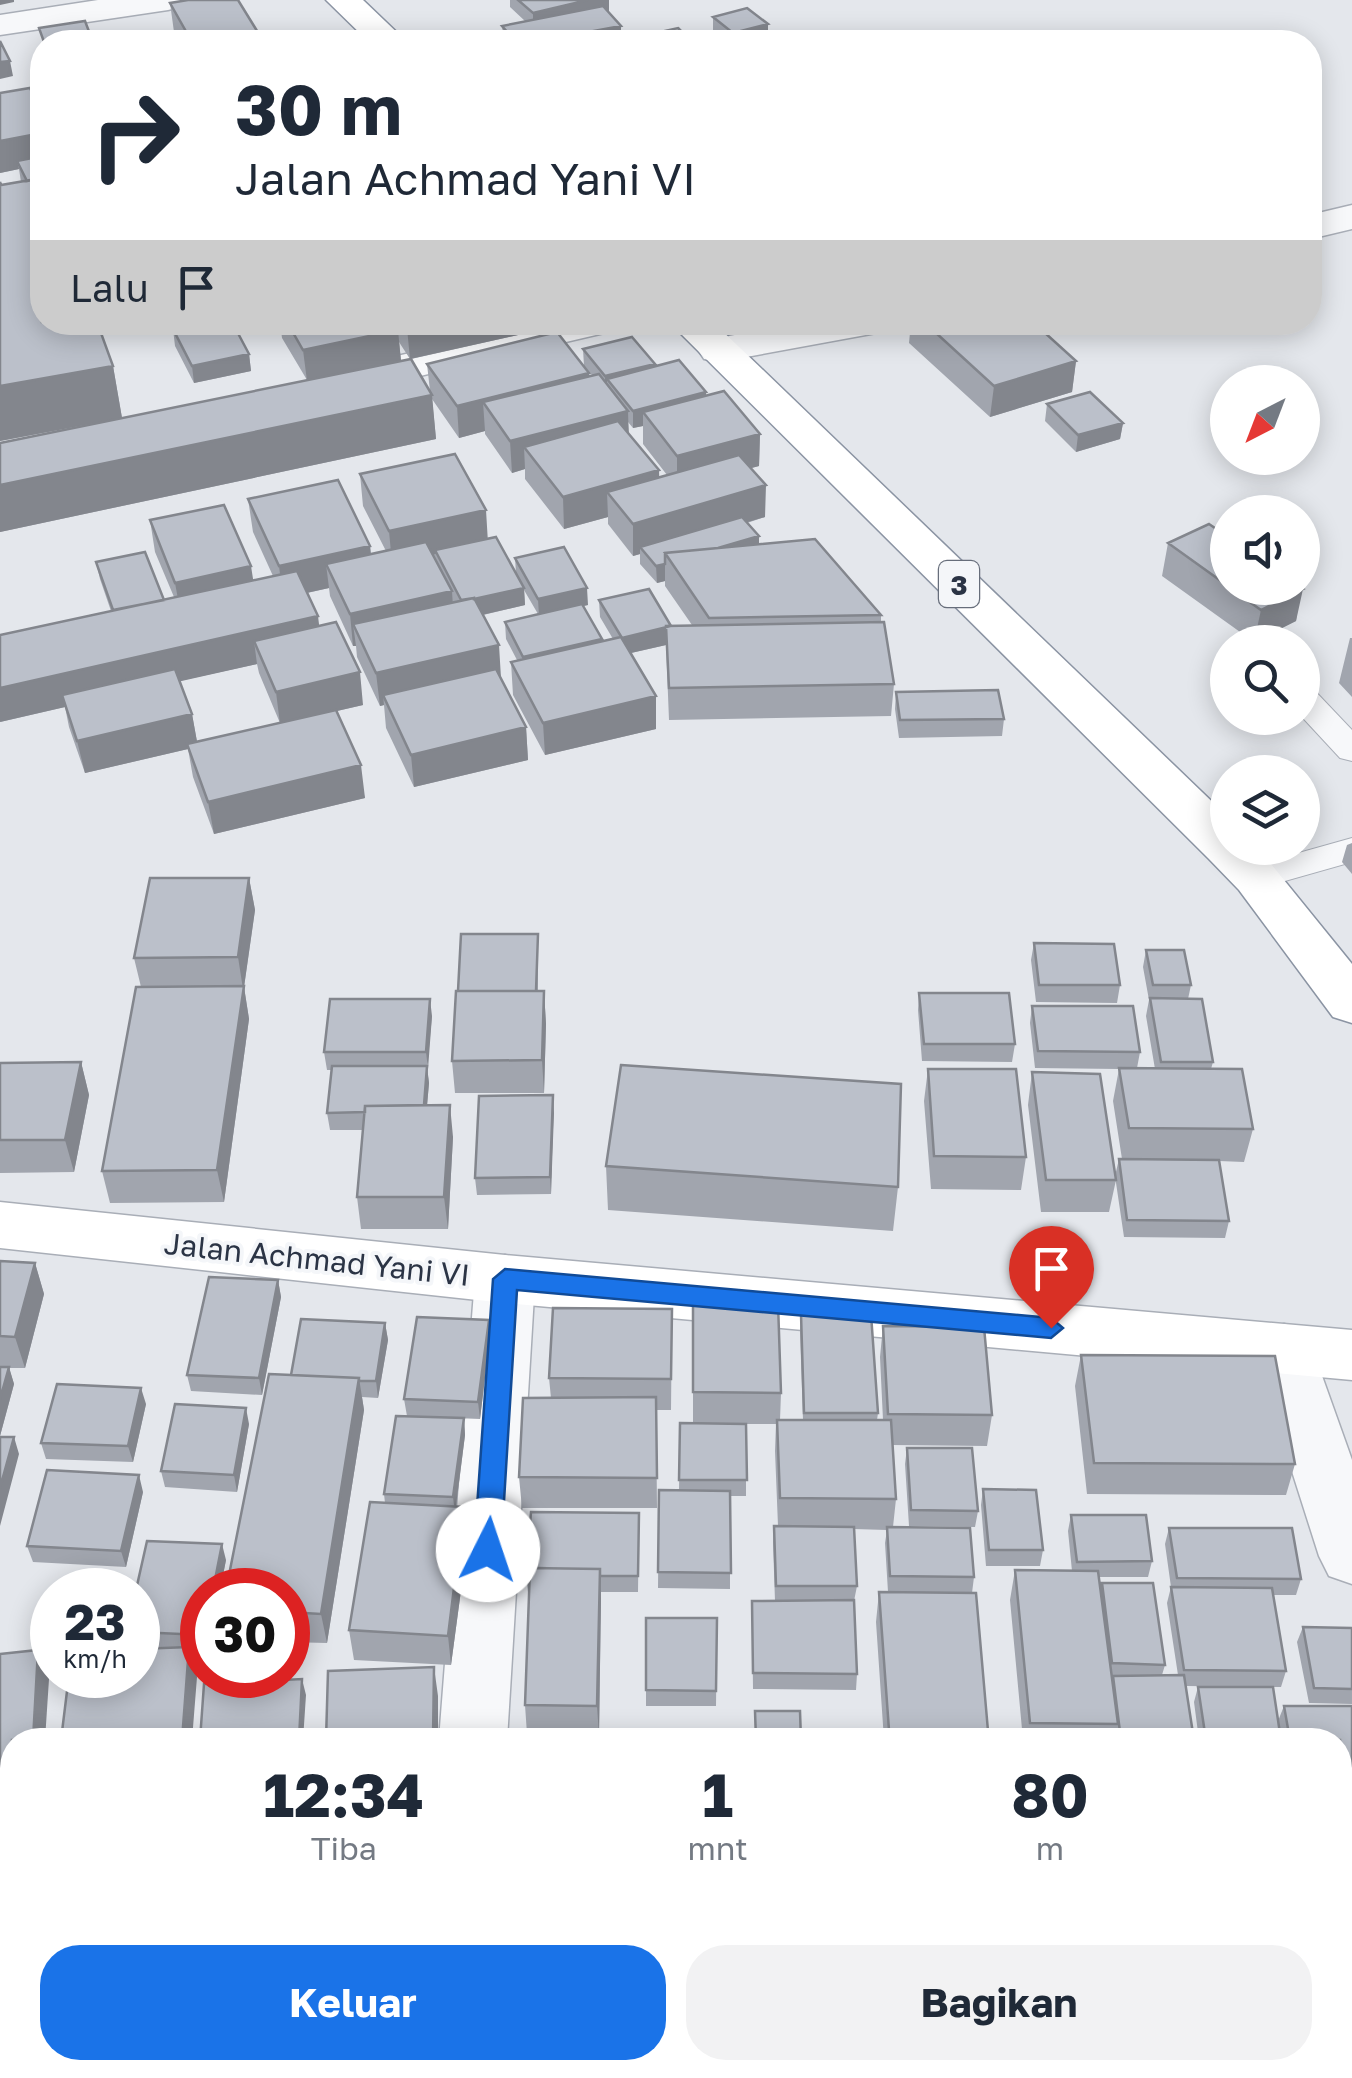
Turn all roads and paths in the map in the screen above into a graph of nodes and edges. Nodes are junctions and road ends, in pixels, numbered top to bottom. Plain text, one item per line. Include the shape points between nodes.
1 (168, 0) edge
2 (343, 0) edge
3 (0, 25) edge
4 (376, 30) edge
5 (1352, 218) edge
6 (1322, 224) edge
7 (542, 335) edge
8 (704, 336) edge
9 (299, 392) edge
10 (1320, 716) edge
11 (1352, 750) edge
12 (1210, 830) edge
13 (1352, 850) edge
14 (1320, 852) edge
15 (1244, 865) edge
16 (1352, 1002) edge
17 (0, 1225) edge
18 (505, 1279) junction
19 (1284, 1349) junction
20 (1352, 1356) edge
21 (1352, 1556) edge
22 (474, 1728) edge

1 - 3 street
2 - 4 main road
5 - 6 street
7 - 9 street
8 - 12 main road, 3
10 - 11 lane
13 - 14 lane
15 - 16 main road, 3
17 - 18 main road, Jalan Achmad Yani VI
18 - 19 main road, Jalan Achmad Yani VI
18 - 22 street
19 - 20 main road, Jalan Achmad Yani VI
19 - 21 street

